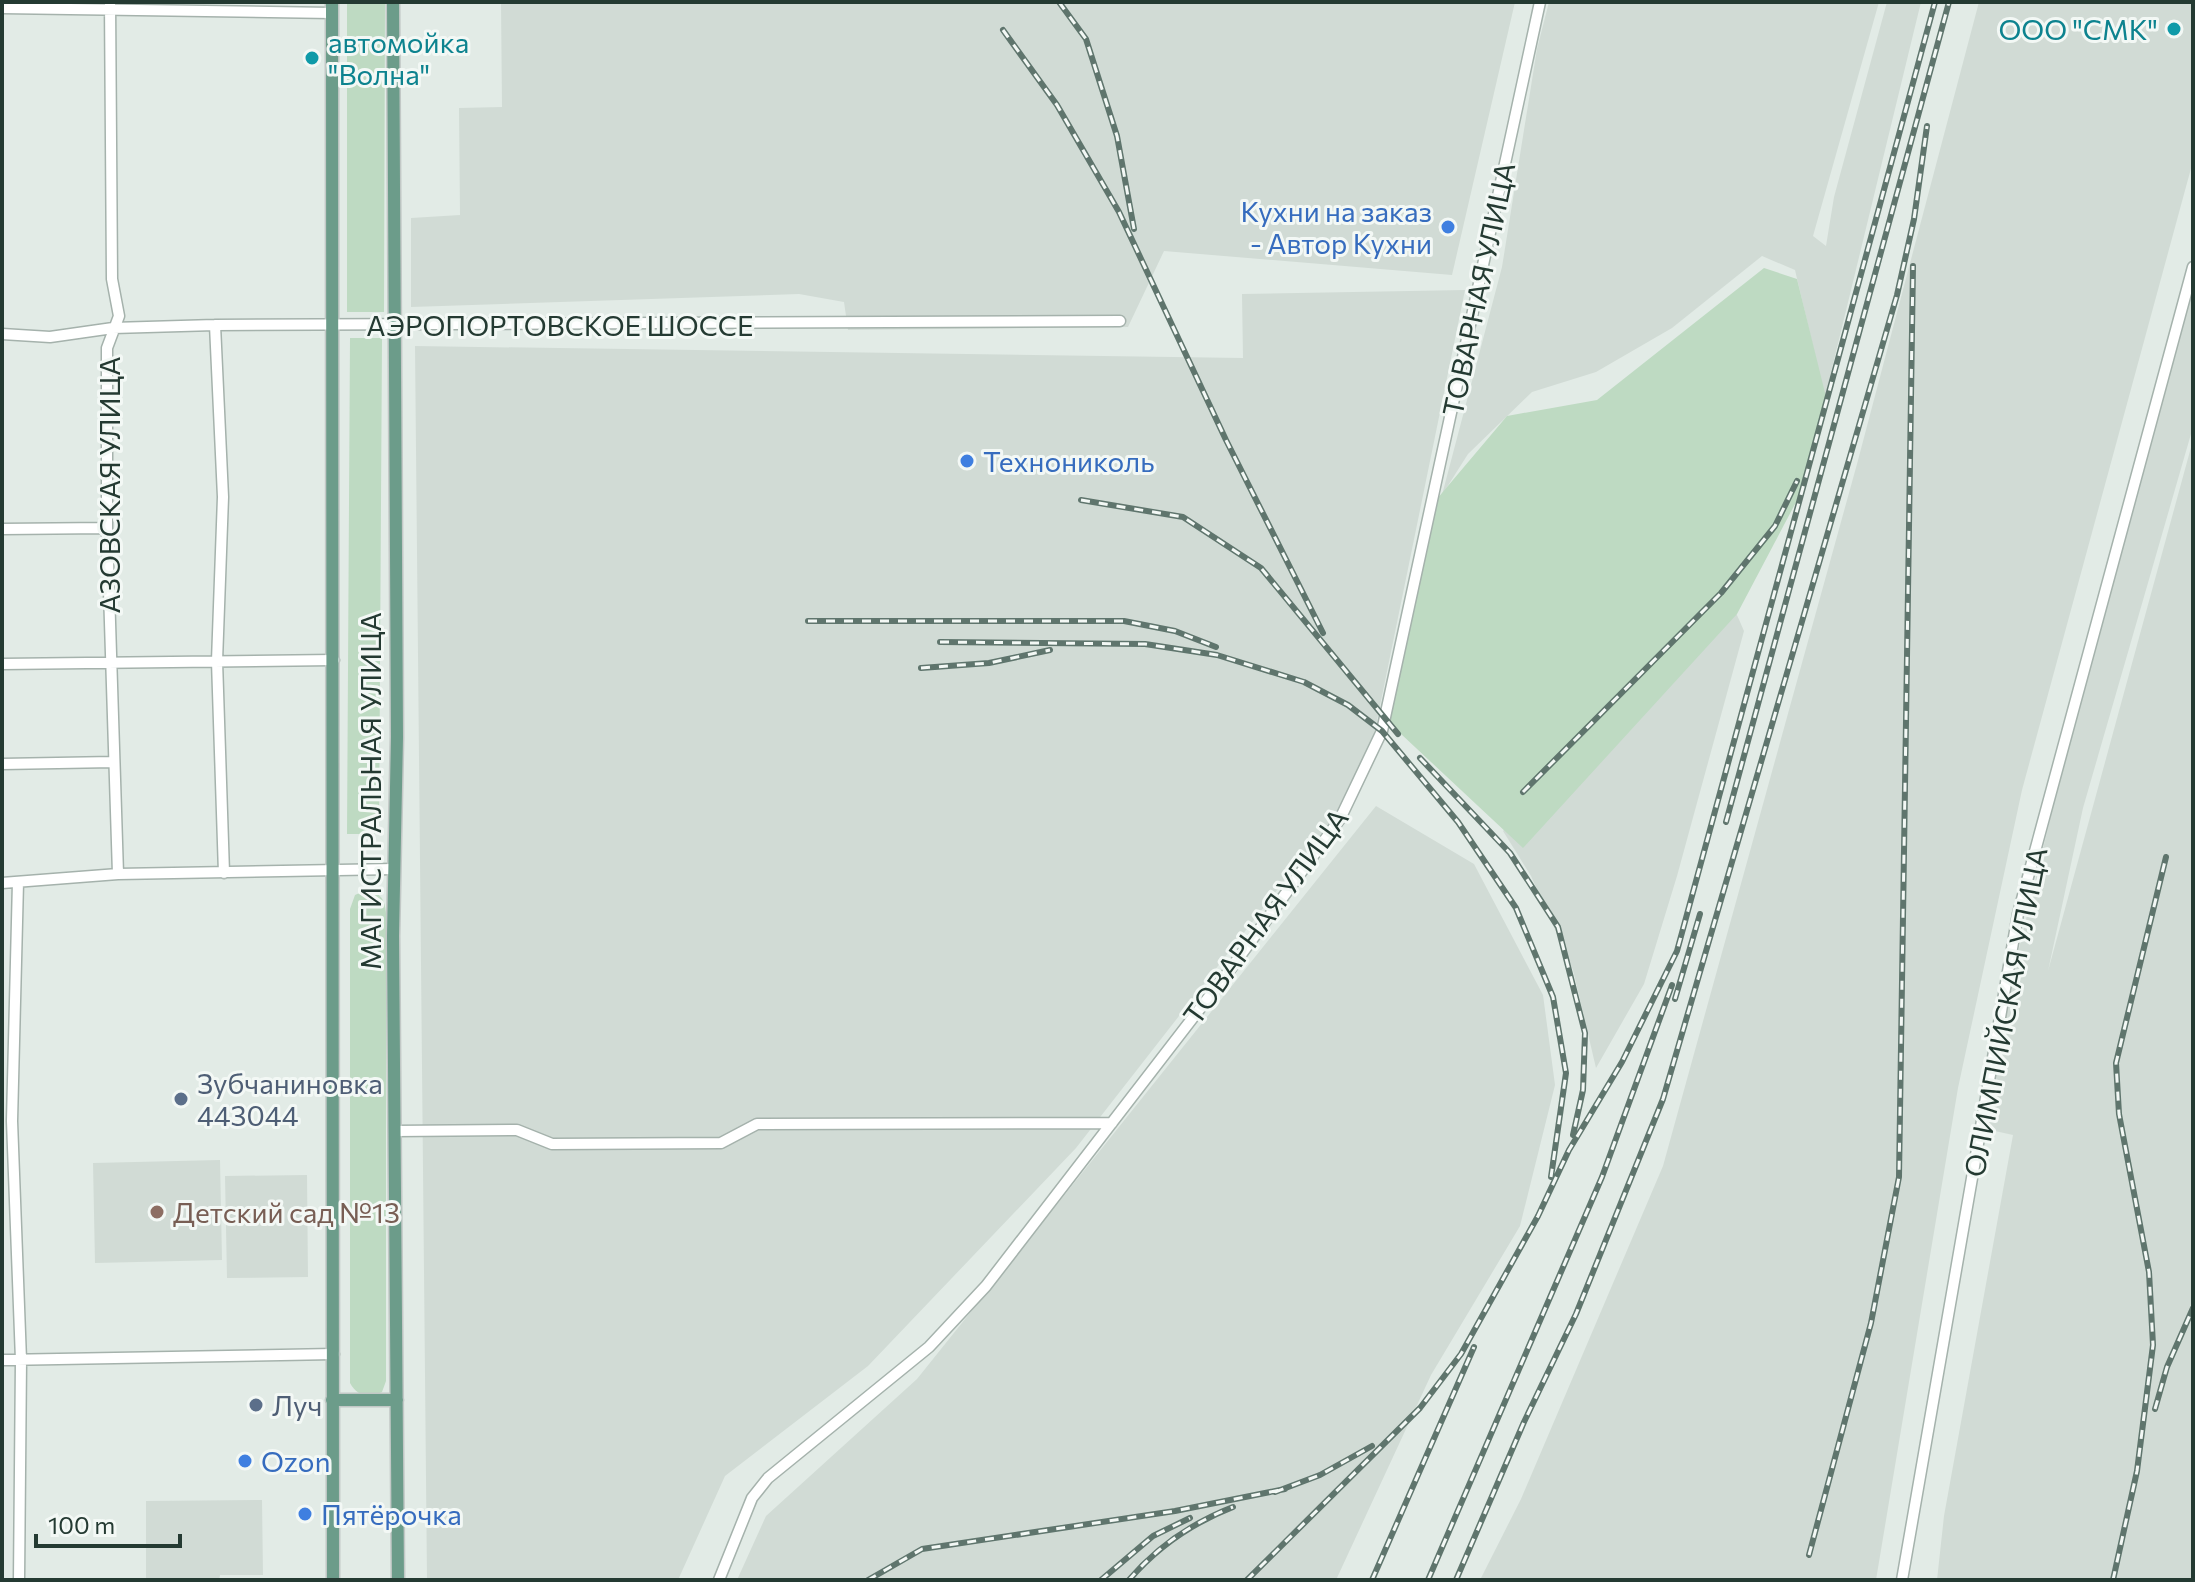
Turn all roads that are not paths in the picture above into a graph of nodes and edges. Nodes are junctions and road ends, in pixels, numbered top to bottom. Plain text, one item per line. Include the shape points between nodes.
1 (393, 2) edge
2 (1540, 2) edge
3 (110, 5) edge
4 (2, 8) edge
5 (332, 8) edge
6 (2193, 267) edge
7 (1120, 321) dead end
8 (215, 325) junction
9 (394, 325) junction
10 (333, 326) junction
11 (113, 328) junction
12 (2, 334) edge
13 (107, 528) junction
14 (2, 529) edge
15 (334, 660) junction
16 (217, 661) junction
17 (110, 663) junction
18 (2, 664) edge
19 (113, 762) junction
20 (2, 764) edge
21 (394, 869) junction
22 (335, 870) junction
23 (224, 873) junction
24 (118, 874) junction
25 (18, 882) junction
26 (2, 883) edge
27 (7, 1120) edge
28 (1112, 1123) junction
29 (395, 1131) junction
30 (334, 1354) junction
31 (2, 1360) edge
32 (21, 1360) junction
33 (332, 1400) junction
34 (397, 1400) junction
35 (19, 1580) edge
36 (333, 1580) edge
37 (398, 1580) edge
38 (719, 1580) edge
39 (1902, 1580) edge

1 - 9 main road, МАГИСТРАЛЬНАЯ УЛИЦА
2 - 28 street, ТОВАРНАЯ УЛИЦА via 1382,731 1340,819
3 - 4 street
3 - 5 street
3 - 11 street, АЗОВСКАЯ УЛИЦА via 112,279 119,316
5 - 10 main road, МАГИСТРАЛЬНАЯ УЛИЦА
6 - 39 street, ОЛИМПИЙСКАЯ УЛИЦА via 2018,914
7 - 9 street, АЭРОПОРТОВСКОЕ ШОССЕ
8 - 10 street, АЭРОПОРТОВСКОЕ ШОССЕ
8 - 11 street, АЭРОПОРТОВСКОЕ ШОССЕ
8 - 16 street via 223,497
9 - 10 street, АЭРОПОРТОВСКОЕ ШОССЕ
9 - 21 main road, МАГИСТРАЛЬНАЯ УЛИЦА
10 - 15 main road, МАГИСТРАЛЬНАЯ УЛИЦА
11 - 12 street, АЭРОПОРТОВСКОЕ ШОССЕ via 50,337
11 - 13 street, АЗОВСКАЯ УЛИЦА via 107,348
13 - 14 street
13 - 17 street, АЗОВСКАЯ УЛИЦА
15 - 16 street
15 - 22 main road, МАГИСТРАЛЬНАЯ УЛИЦА
16 - 17 street
16 - 23 street
17 - 18 street
17 - 19 street, АЗОВСКАЯ УЛИЦА
19 - 20 street
19 - 24 street, АЗОВСКАЯ УЛИЦА
21 - 22 street
21 - 29 main road, МАГИСТРАЛЬНАЯ УЛИЦА
22 - 23 street
22 - 30 main road, МАГИСТРАЛЬНАЯ УЛИЦА
23 - 24 street
24 - 25 street
25 - 26 street
25 - 27 street
27 - 32 street
28 - 29 street via 757,1124 721,1143 552,1144 517,1130
28 - 38 street, ТОВАРНАЯ УЛИЦА via 986,1286 929,1347 768,1478 752,1498
29 - 34 main road, МАГИСТРАЛЬНАЯ УЛИЦА
30 - 32 street
30 - 33 main road, МАГИСТРАЛЬНАЯ УЛИЦА
31 - 32 street
32 - 35 street
33 - 34 main road
33 - 36 main road, МАГИСТРАЛЬНАЯ УЛИЦА
34 - 37 main road, МАГИСТРАЛЬНАЯ УЛИЦА

